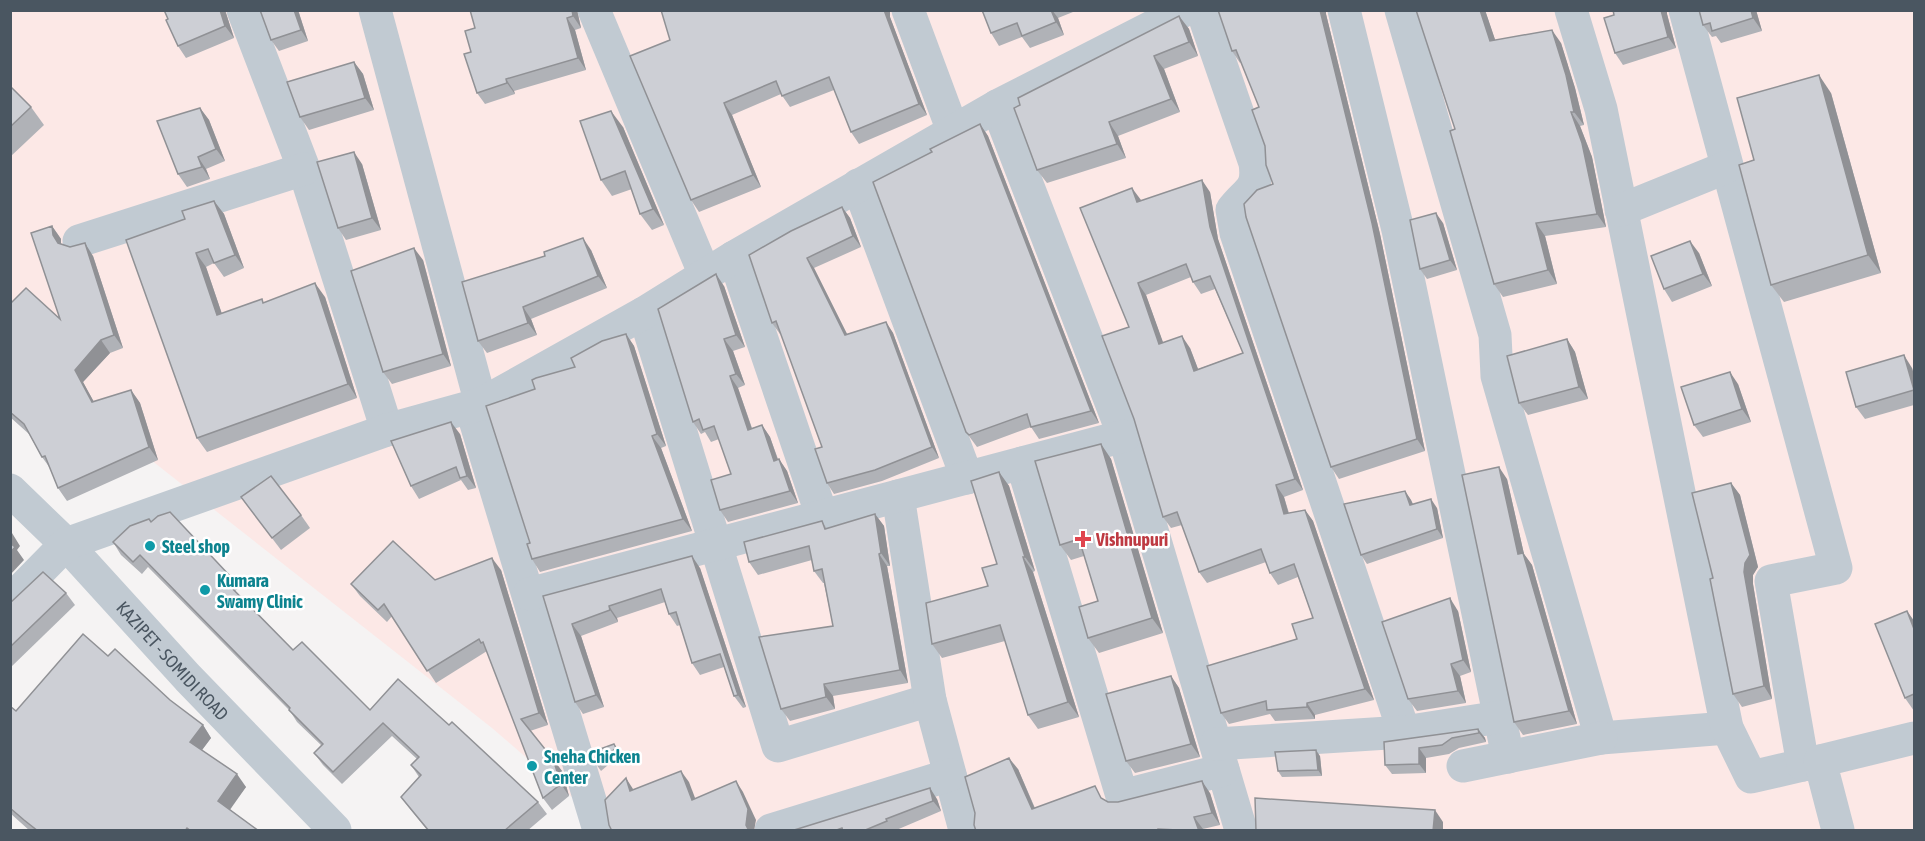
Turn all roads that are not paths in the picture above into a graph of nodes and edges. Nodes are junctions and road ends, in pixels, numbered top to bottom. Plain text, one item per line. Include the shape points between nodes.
1 (243, 10) edge
2 (375, 10) edge
3 (594, 10) edge
4 (908, 10) edge
5 (1185, 10) edge
6 (1202, 10) edge
7 (1344, 10) edge
8 (1401, 10) edge
9 (1571, 10) edge
10 (1685, 10) edge
11 (997, 106) junction
12 (953, 131) junction
13 (1727, 167) junction
14 (304, 169) junction
15 (858, 184) junction
16 (1621, 210) junction
17 (79, 241) dead end
18 (734, 257) junction
19 (705, 275) junction
20 (644, 313) junction
21 (476, 405) junction
22 (387, 430) junction
23 (1124, 436) junction
24 (1022, 463) junction
25 (967, 478) junction
26 (10, 490) edge
27 (898, 496) junction
28 (822, 516) junction
29 (66, 544) junction
30 (715, 545) junction
31 (529, 594) junction
32 (10, 602) edge
33 (930, 700) junction
34 (1500, 717) junction
35 (1727, 729) junction
36 (1404, 732) junction
37 (1601, 738) junction
38 (1914, 738) edge
39 (1220, 757) junction
40 (1508, 757) junction
41 (1811, 763) junction
42 (1462, 766) dead end
43 (950, 775) junction
44 (771, 830) edge
45 (335, 831) edge
46 (599, 831) edge
47 (965, 831) edge
48 (1241, 831) edge
49 (1838, 831) edge

1 - 14 street
2 - 21 street
3 - 19 street
4 - 12 street
5 - 11 street
6 - 36 street via 1255,163 1257,178 1253,189 1232,210 1236,233
7 - 34 street via 1398,230
8 - 37 street via 1495,335 1497,376
9 - 16 street via 1601,110
10 - 13 street
11 - 12 street
11 - 23 street
12 - 15 street
13 - 16 street
13 - 41 street via 1836,568 1771,581
14 - 17 street
14 - 22 street
15 - 18 street
15 - 25 street
16 - 35 street
18 - 19 street
18 - 28 street
19 - 20 street
20 - 21 street
20 - 30 street
21 - 22 street
21 - 31 street
22 - 29 street
23 - 24 street
23 - 39 street
24 - 25 street
24 - 39 street via 1122,796
25 - 27 street
26 - 29 street, KAZIPET - SOMIDI ROAD
27 - 28 street
27 - 33 street
28 - 30 street
29 - 32 street
29 - 45 street, KAZIPET - SOMIDI ROAD
30 - 31 street
30 - 33 street via 778,746
31 - 46 street
33 - 43 street
34 - 36 street
34 - 40 street
35 - 37 street
35 - 41 street via 1751,777
36 - 39 street
37 - 40 street
38 - 41 street
39 - 48 street
40 - 42 street
41 - 49 street
43 - 44 street
43 - 47 street

